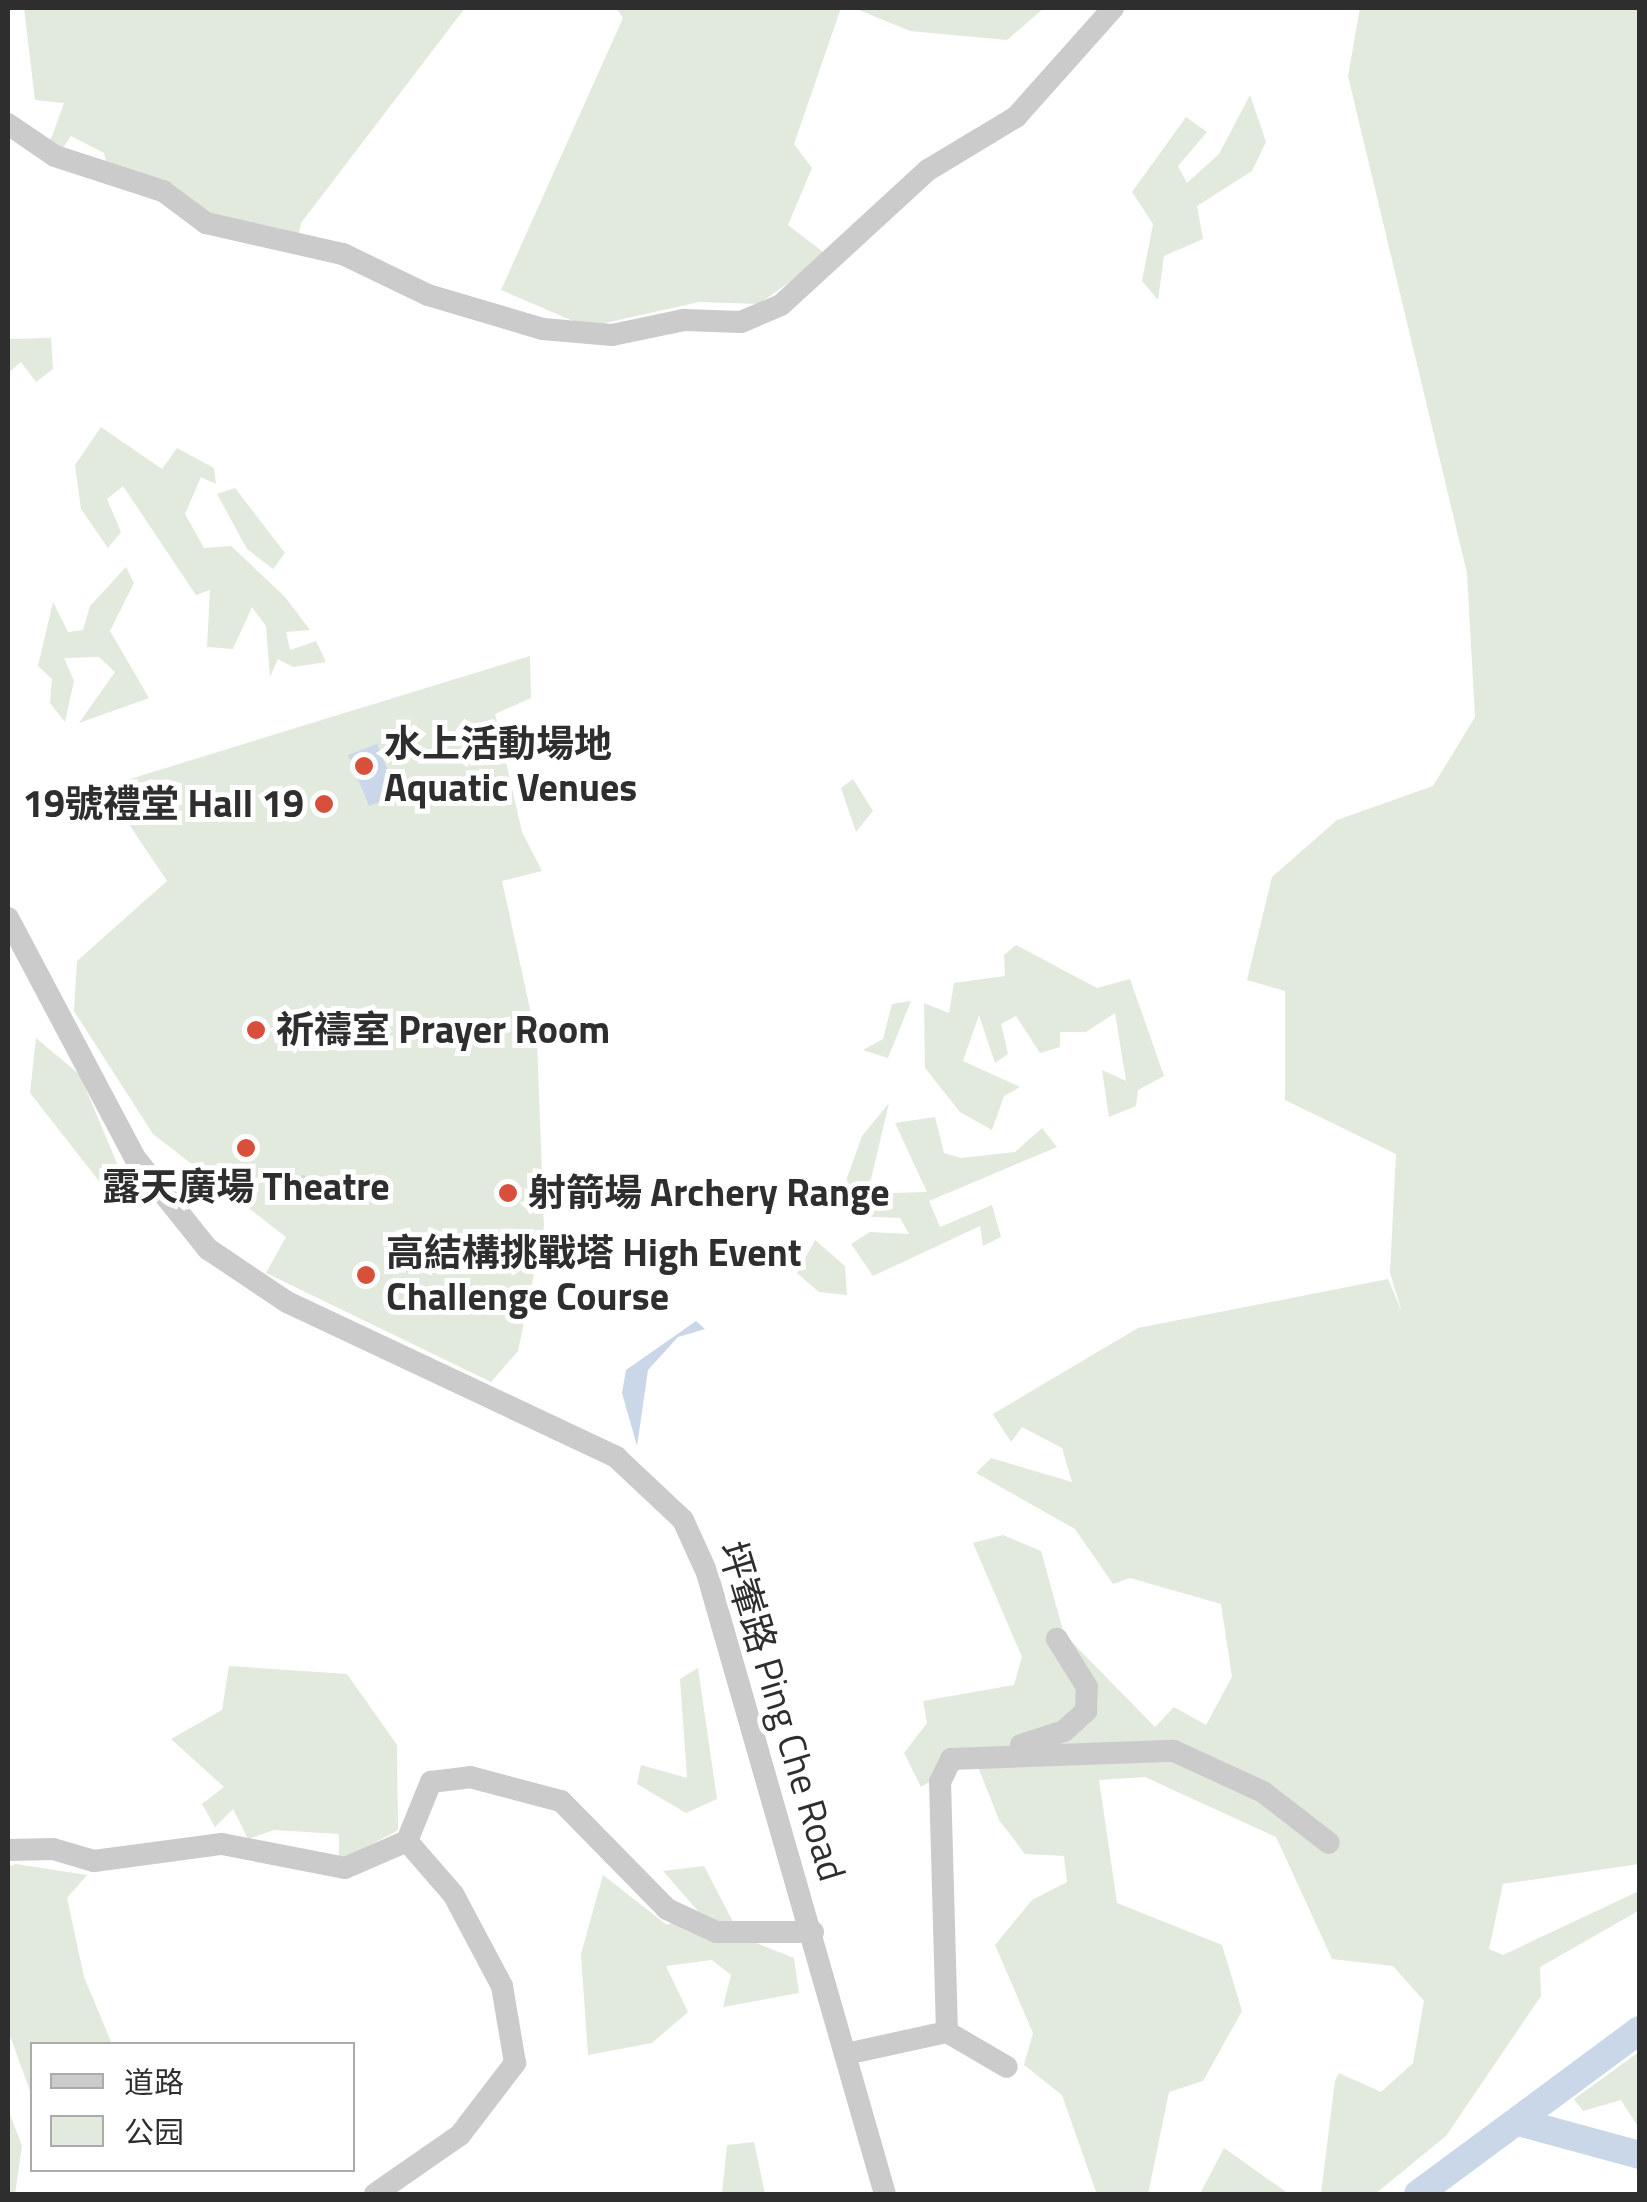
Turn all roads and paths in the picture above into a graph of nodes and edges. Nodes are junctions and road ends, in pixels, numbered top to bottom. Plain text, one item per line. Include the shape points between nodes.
1 (1114, 8) edge
2 (8, 124) edge
3 (8, 918) edge
4 (1057, 1639) dead end
5 (999, 1752) junction
6 (406, 1841) junction
7 (1329, 1843) dead end
8 (8, 1850) edge
9 (812, 1932) junction
10 (947, 2032) junction
11 (846, 2054) junction
12 (1007, 2066) dead end
13 (375, 2194) edge
14 (885, 2194) edge

1 - 2 street via 1016,117 928,170 780,306 741,322 684,320 612,335 543,329 428,295 344,254 206,223 163,191 55,156
3 - 9 street, 坪輋路 Ping Che Road via 134,1158 208,1249 287,1302 616,1457 675,1509 701,1556
4 - 5 street via 1087,1687 1086,1712 1064,1731
5 - 7 street via 1174,1750 1263,1792
5 - 10 street via 944,1766 939,1905
6 - 8 street via 345,1868 222,1844 94,1862 53,1848
6 - 9 street via 431,1782 507,1783 562,1800 668,1909 716,1932
6 - 13 street via 453,1894 502,1986 515,2063 460,2136
9 - 11 street, 坪輋路 Ping Che Road
10 - 11 street
10 - 12 street
11 - 14 street, 坪輋路 Ping Che Road

